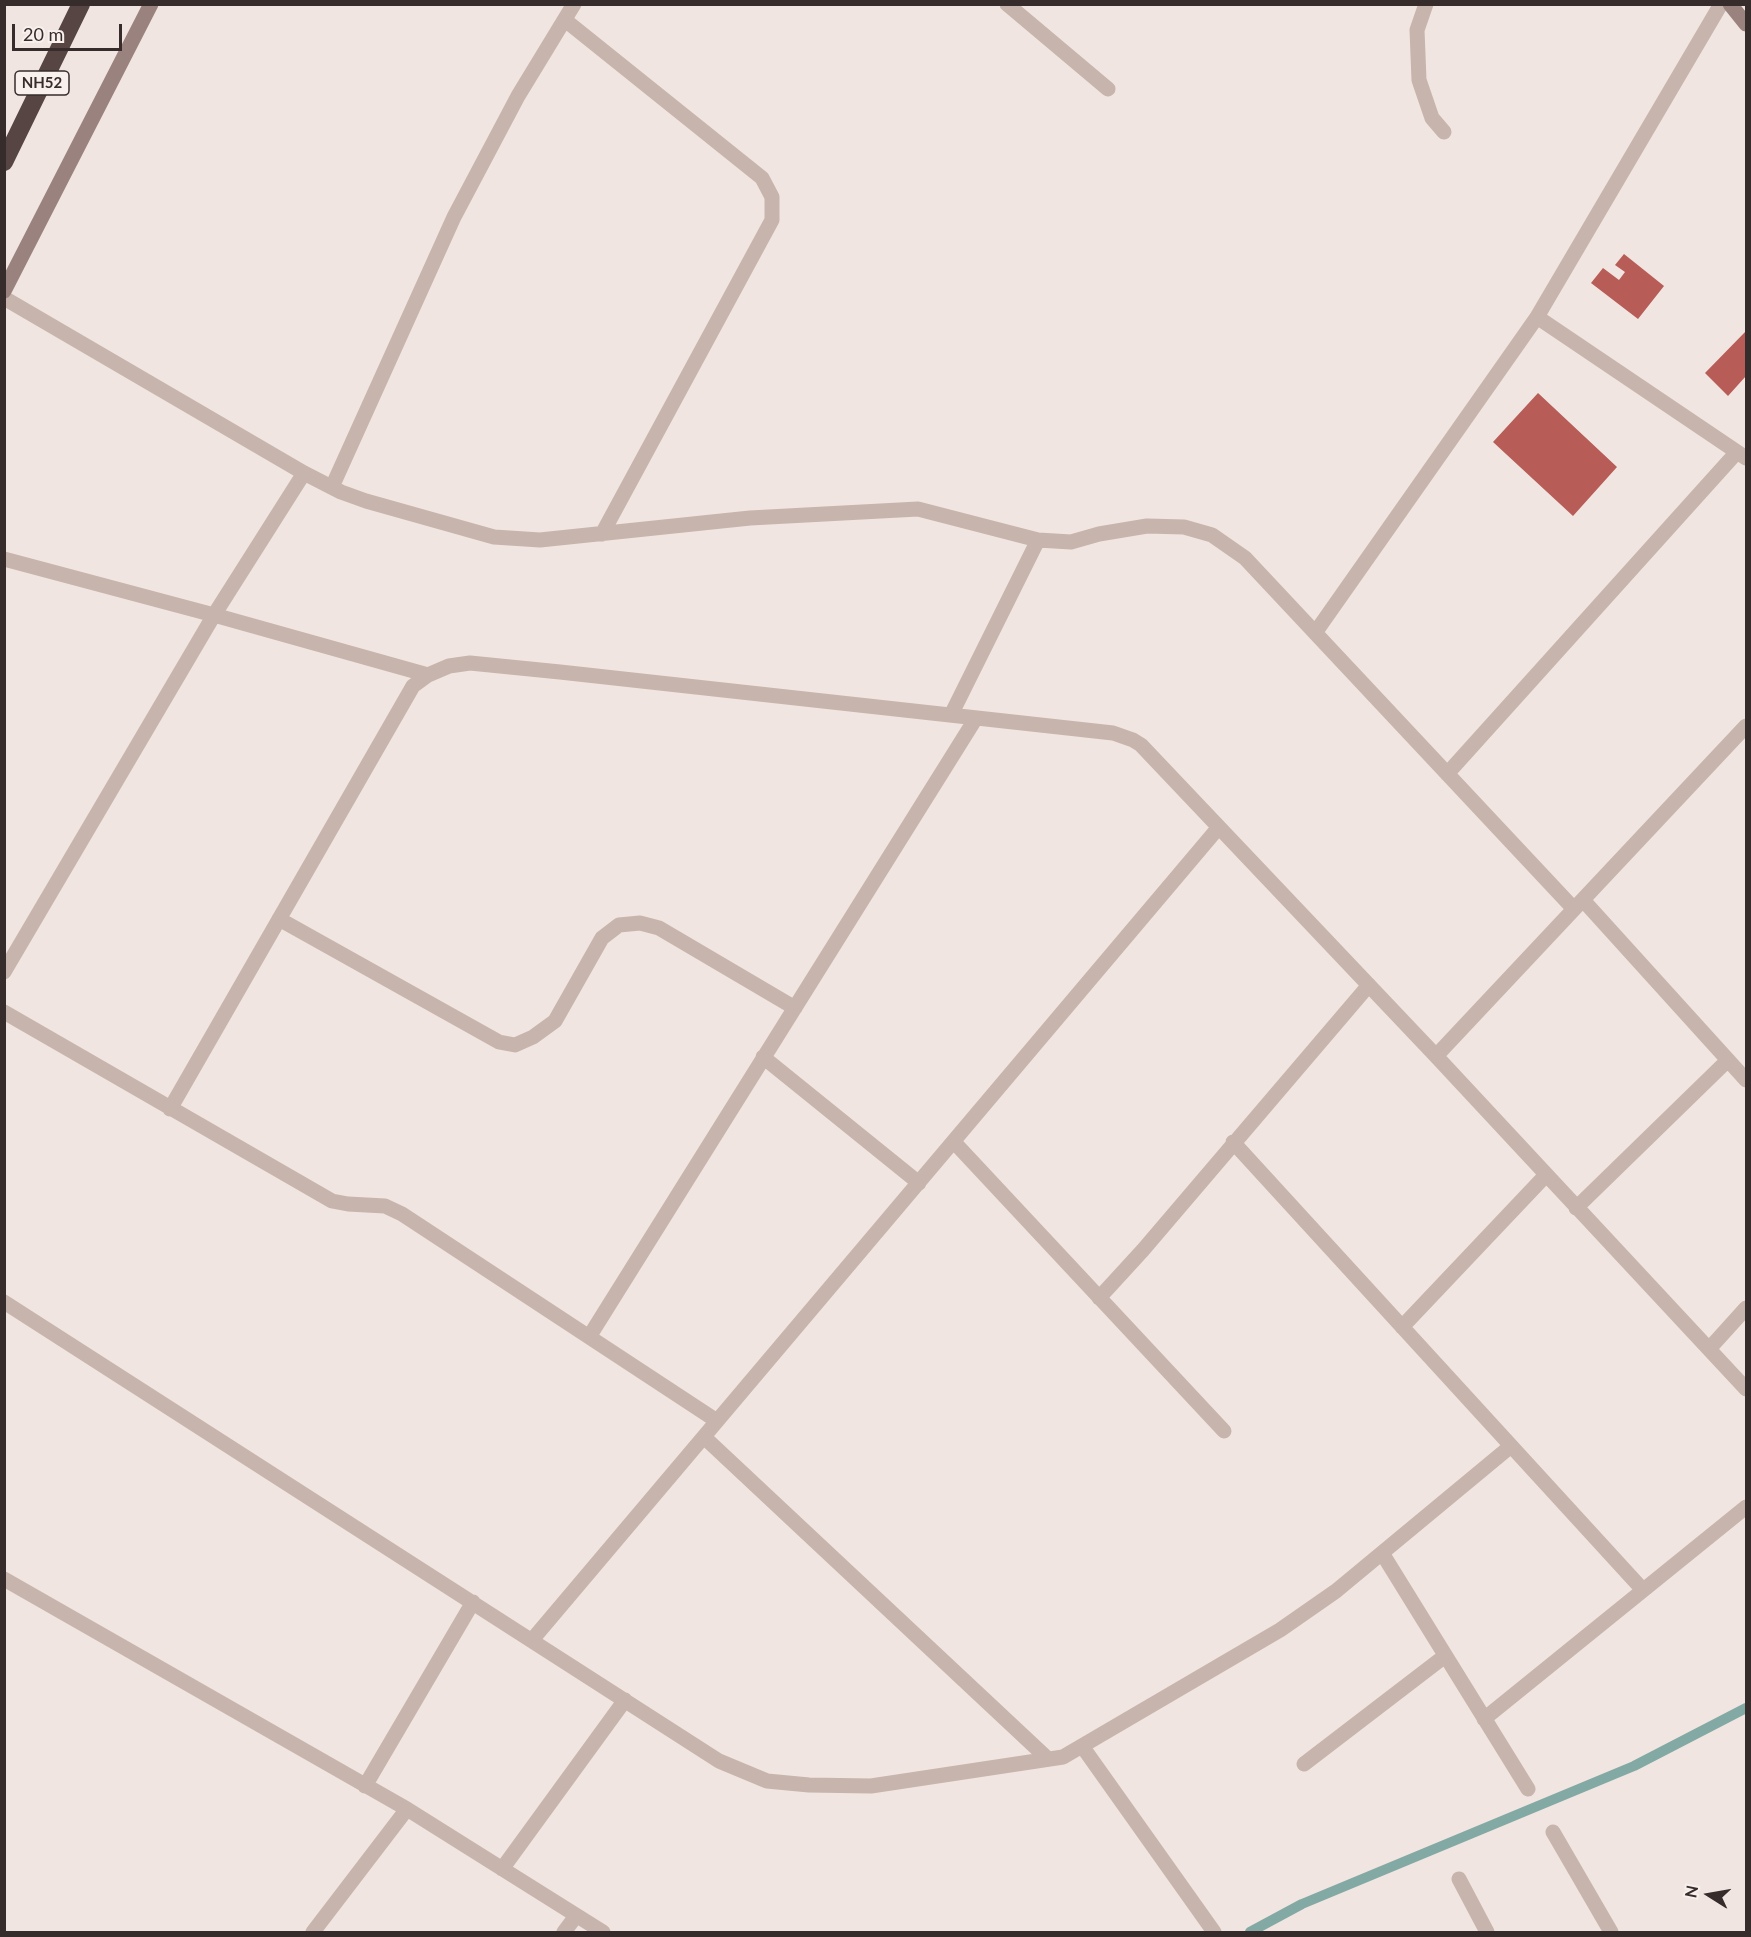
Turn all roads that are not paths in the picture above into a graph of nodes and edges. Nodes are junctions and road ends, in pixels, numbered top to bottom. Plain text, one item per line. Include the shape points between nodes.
1 (81, 4) edge
2 (152, 4) edge
3 (574, 4) edge
4 (1006, 4) edge
5 (1426, 4) edge
6 (1721, 4) edge
7 (1730, 4) edge
8 (565, 20) junction
9 (1746, 24) edge
10 (1108, 89) dead end
11 (1444, 132) dead end
12 (4, 162) edge
13 (4, 291) edge
14 (4, 298) edge
15 (1537, 316) junction
16 (1742, 455) edge
17 (304, 473) junction
18 (332, 487) junction
19 (602, 534) junction
20 (1038, 540) junction
21 (4, 559) edge
22 (213, 615) junction
23 (1315, 633) junction
24 (428, 675) junction
25 (951, 715) junction
26 (976, 718) junction
27 (1746, 726) edge
28 (1447, 774) junction
29 (1219, 828) junction
30 (1579, 905) junction
31 (279, 919) junction
32 (4, 972) edge
33 (1369, 985) junction
34 (795, 1008) junction
35 (4, 1012) edge
36 (1436, 1056) junction
37 (764, 1057) junction
38 (1728, 1060) junction
39 (1746, 1078) edge
40 (170, 1109) junction
41 (954, 1142) junction
42 (1233, 1142) junction
43 (1546, 1175) junction
44 (919, 1183) junction
45 (1576, 1208) junction
46 (1099, 1298) junction
47 (4, 1302) edge
48 (1746, 1308) edge
49 (1402, 1327) junction
50 (589, 1337) junction
51 (1709, 1349) junction
52 (1746, 1389) edge
53 (717, 1421) junction
54 (1224, 1431) dead end
55 (704, 1437) junction
56 (1511, 1446) junction
57 (1746, 1507) edge
58 (1382, 1553) junction
59 (4, 1580) edge
60 (1643, 1590) junction
61 (473, 1602) junction
62 (532, 1640) junction
63 (1445, 1656) junction
64 (625, 1700) junction
65 (1484, 1719) junction
66 (1082, 1746) junction
67 (1048, 1759) junction
68 (1304, 1764) dead end
69 (365, 1786) junction
70 (1528, 1790) dead end
71 (407, 1809) junction
72 (1553, 1832) dead end
73 (502, 1869) junction
74 (1459, 1879) dead end
75 (576, 1916) junction
76 (313, 1932) edge
77 (564, 1932) edge
78 (603, 1932) edge
79 (1214, 1932) edge
80 (1487, 1932) edge
81 (1611, 1932) edge

1 - 12 highway, NH52
2 - 13 main road
3 - 8 street
4 - 10 street
5 - 11 street via 1417,30 1419,80 1432,118
6 - 15 street
7 - 9 main road
8 - 18 street via 518,96 454,217
8 - 19 street via 762,178 772,197 772,220
14 - 17 street
15 - 16 street
15 - 23 street
16 - 28 street
17 - 18 street
17 - 22 street
18 - 19 street via 366,501 495,537 540,540
19 - 20 street via 750,518 918,509
20 - 23 street via 1071,542 1147,526 1184,527 1212,535 1245,558
20 - 25 street
21 - 22 street
22 - 24 street
22 - 32 street
23 - 28 street
24 - 25 street via 470,663
24 - 31 street via 413,686 401,705
25 - 26 street
26 - 29 street via 1101,731 1133,740
26 - 34 street
27 - 30 street
28 - 30 street
29 - 33 street
29 - 41 street
30 - 36 street
30 - 38 street
31 - 34 street via 499,1042 515,1045 555,1021 602,938 619,925 640,923 659,928
31 - 40 street
33 - 36 street
33 - 42 street
34 - 37 street
35 - 40 street
36 - 43 street
37 - 44 street
37 - 50 street
38 - 39 street
38 - 45 street
40 - 50 street via 332,1201 385,1206 402,1214
41 - 44 street
41 - 46 street
42 - 46 street
42 - 49 street
43 - 45 street
43 - 49 street
44 - 53 street
45 - 51 street
46 - 54 street
47 - 61 street
48 - 51 street
49 - 56 street
50 - 53 street
51 - 52 street
53 - 55 street
55 - 62 street
55 - 67 street
56 - 58 street
56 - 60 street
57 - 60 street
58 - 63 street
58 - 66 street via 1280,1630
59 - 69 street
60 - 65 street
61 - 62 street
61 - 69 street
62 - 64 street
63 - 65 street
63 - 68 street
64 - 67 street via 719,1761 767,1781 871,1786
64 - 73 street
65 - 70 street
66 - 67 street via 1063,1757
66 - 79 street
69 - 71 street
71 - 73 street
71 - 76 street
72 - 81 street
73 - 75 street
74 - 80 street
75 - 77 street
75 - 78 street

